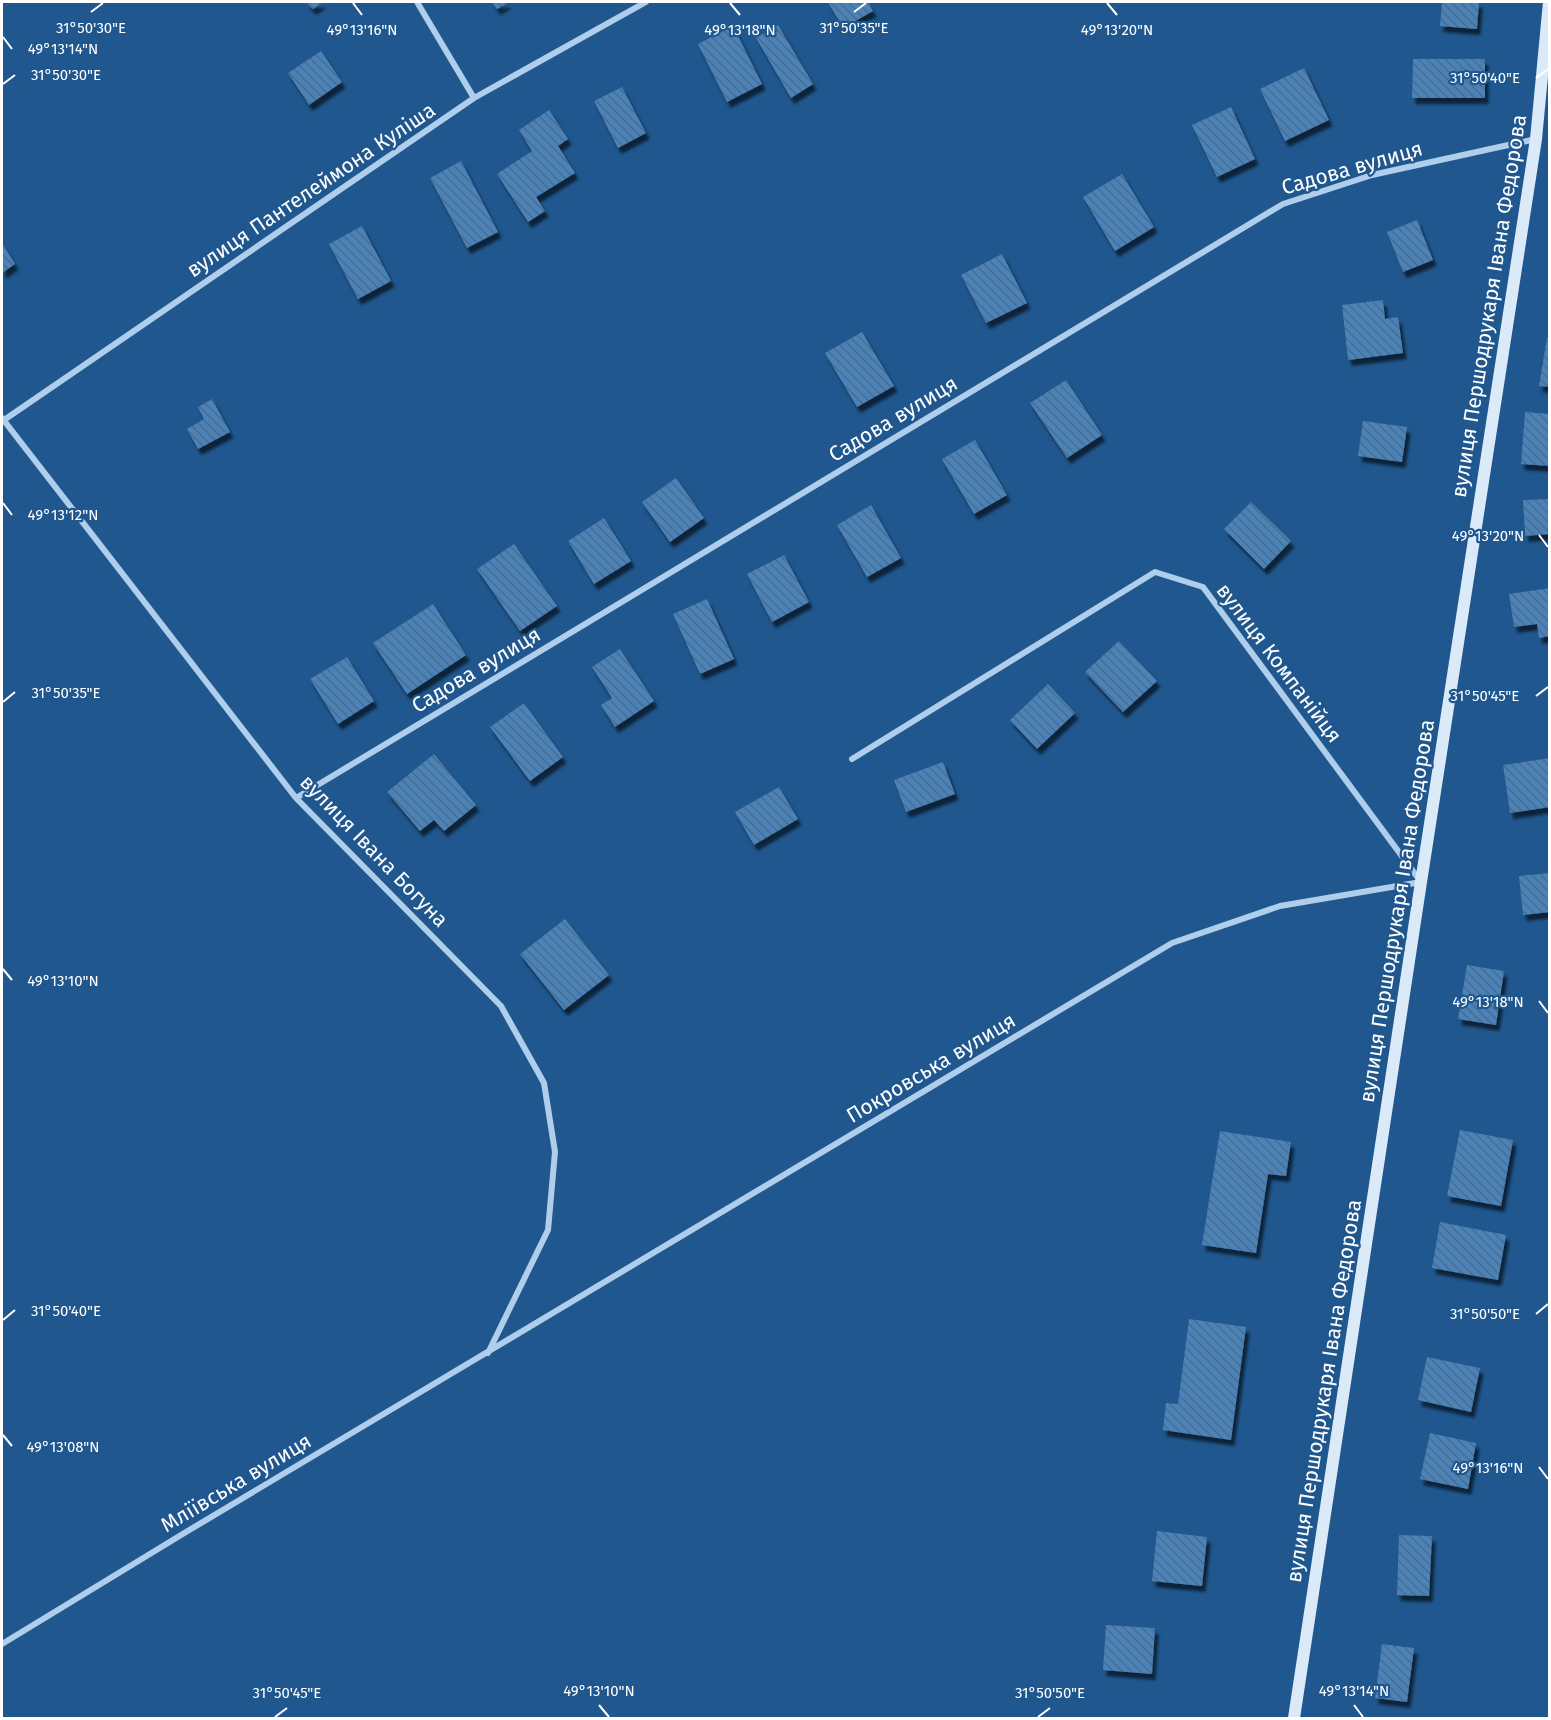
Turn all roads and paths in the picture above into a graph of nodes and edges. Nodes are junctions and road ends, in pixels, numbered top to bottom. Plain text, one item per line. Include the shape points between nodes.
1 (417, 2) edge
2 (646, 2) edge
3 (1549, 2) edge
4 (474, 98) junction
5 (1536, 139) junction
6 (3, 419) edge
7 (852, 759) dead end
8 (296, 798) junction
9 (1420, 882) junction
10 (488, 1353) junction
11 (2, 1644) edge
12 (1294, 1719) edge

1 - 4 street
2 - 4 street, вулиця Пантелеймона Куліша
3 - 5 street, вулиця Першодрукаря Івана Федорова
4 - 6 street, вулиця Пантелеймона Куліша
5 - 8 street, Садова вулиця via 1372,175 1283,204
5 - 9 street, вулиця Першодрукаря Івана Федорова
6 - 8 street, вулиця Івана Богуна
7 - 9 street, вулиця Компанійця via 1155,572 1203,587
8 - 10 street, вулиця Івана Богуна via 501,1006 544,1083 555,1152 548,1230
9 - 10 street, Покровська вулиця via 1280,906 1172,943
9 - 12 street, вулиця Першодрукаря Івана Федорова
10 - 11 street, Мліївська вулиця

